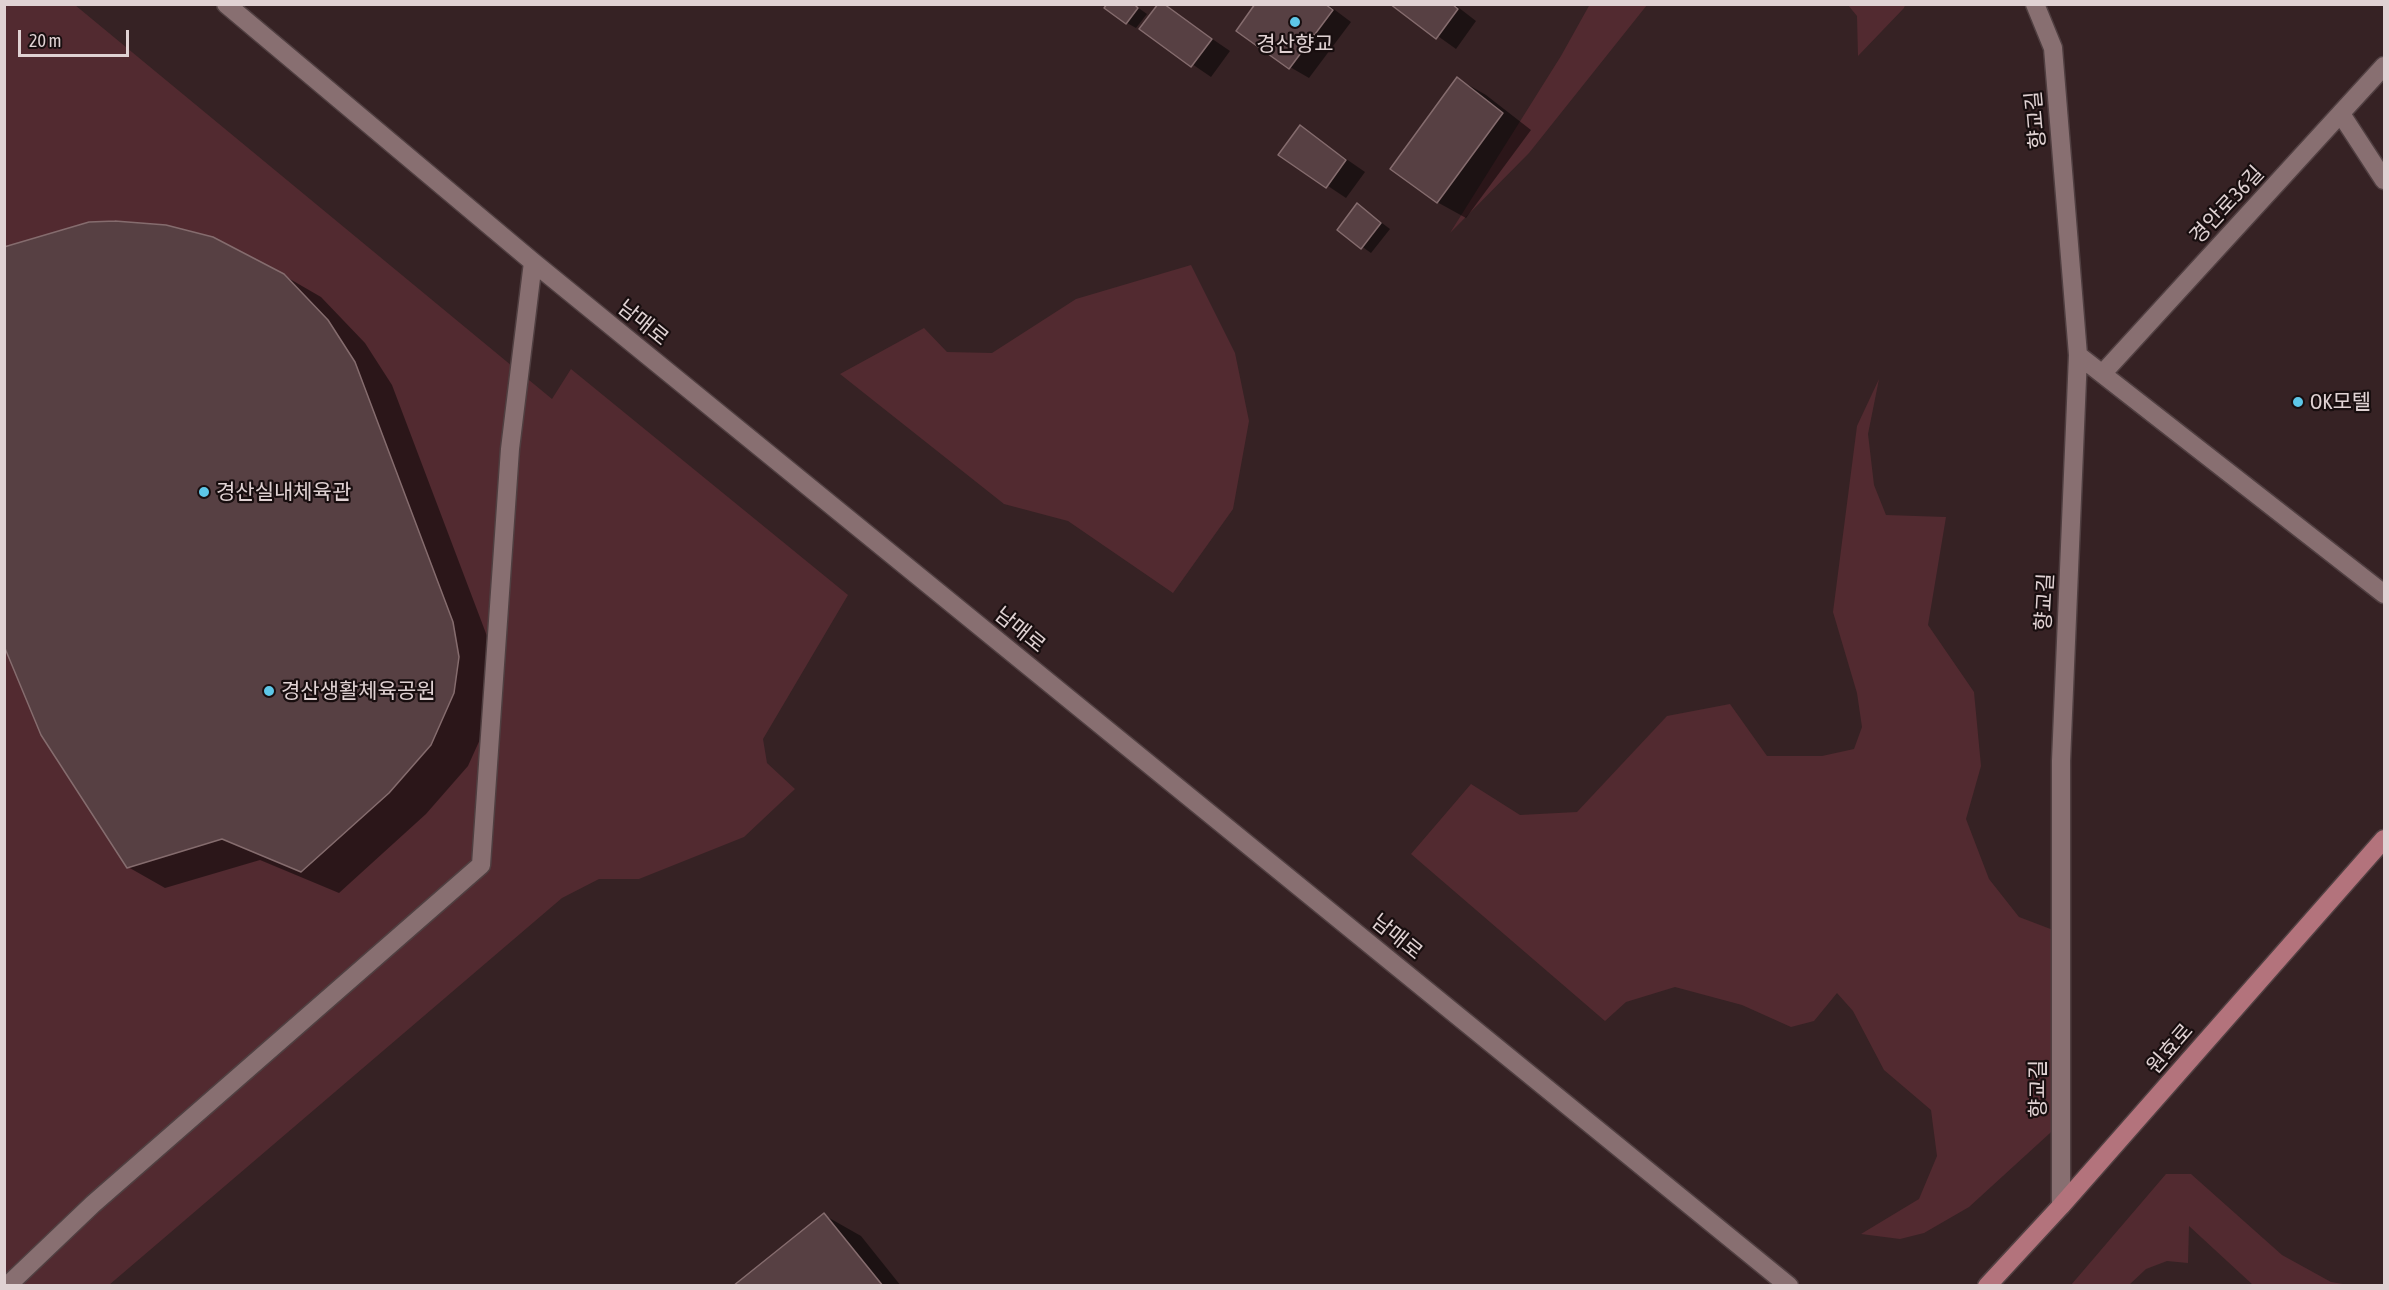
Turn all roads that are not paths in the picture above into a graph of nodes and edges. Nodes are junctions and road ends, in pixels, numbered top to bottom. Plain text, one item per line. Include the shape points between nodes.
1 (226, 4) edge
2 (2035, 4) edge
3 (2385, 66) edge
4 (2341, 114) junction
5 (2385, 180) edge
6 (533, 262) junction
7 (2078, 355) junction
8 (2103, 373) junction
9 (2385, 594) edge
10 (2385, 839) edge
11 (2061, 1206) junction
12 (7, 1286) edge
13 (1790, 1286) edge
14 (1987, 1286) edge

1 - 6 street, 남매로
2 - 7 street, 향교길 via 2053,48
3 - 4 street, 경안로36길
4 - 5 street
4 - 8 street, 경안로36길
6 - 12 street via 510,449 481,865 93,1204
6 - 13 street, 남매로
7 - 8 street
7 - 11 street, 향교길 via 2061,761
8 - 9 street
10 - 11 main road, 원효로
11 - 14 main road, 원효로

